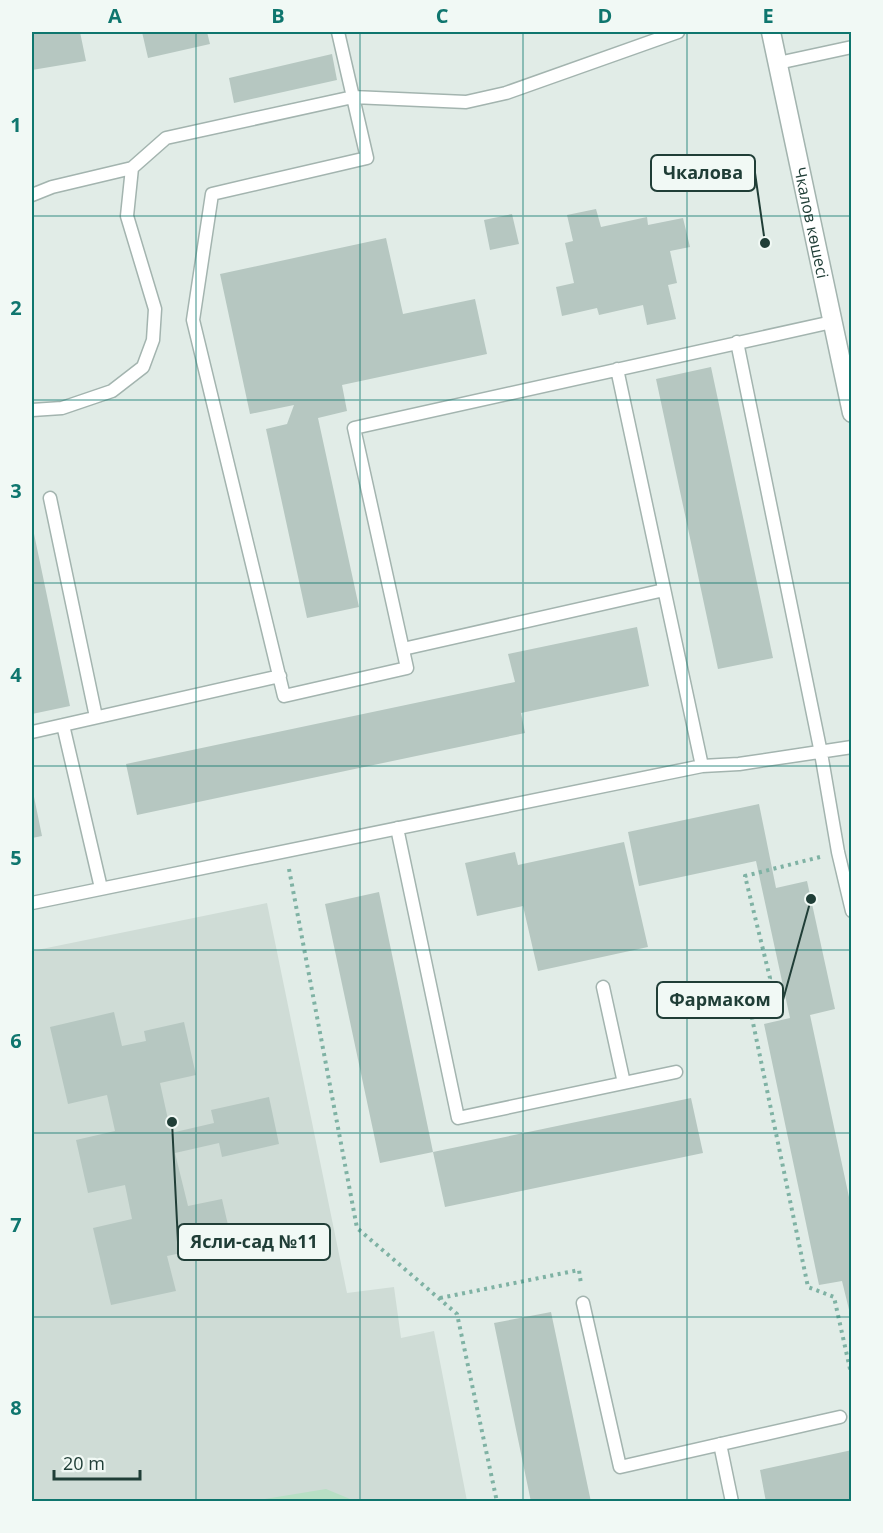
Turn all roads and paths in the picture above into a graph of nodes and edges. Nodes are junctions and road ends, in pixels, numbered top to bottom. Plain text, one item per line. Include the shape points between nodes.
1 (338, 32) edge
2 (678, 32) edge
3 (771, 32) edge
4 (852, 47) edge
5 (778, 63) junction
6 (353, 98) junction
7 (132, 168) junction
8 (32, 195) edge
9 (832, 322) junction
10 (737, 342) junction
11 (617, 369) junction
12 (32, 410) edge
13 (852, 413) edge
14 (50, 498) dead end
15 (664, 590) junction
16 (403, 649) junction
17 (280, 676) junction
18 (96, 717) junction
19 (63, 725) junction
20 (32, 732) edge
21 (852, 747) edge
22 (821, 753) junction
23 (702, 766) junction
24 (398, 828) junction
25 (285, 851) junction
26 (838, 852) junction
27 (101, 888) junction
28 (32, 903) edge
29 (852, 911) edge
30 (603, 987) dead end
31 (676, 1072) dead end
32 (624, 1083) junction
33 (440, 1299) junction
34 (583, 1303) joint
35 (852, 1378) edge
36 (840, 1418) dead end
37 (720, 1444) junction
38 (497, 1502) edge
39 (732, 1502) edge

1 - 6 lane
2 - 6 lane via 506,93 466,102
3 - 5 street, Чкалов көшесі
4 - 5 lane
5 - 9 street, Чкалов көшесі
6 - 7 lane via 166,138
6 - 17 lane via 367,158 212,194 193,320
7 - 8 lane
7 - 12 lane via 127,216 155,309 153,340 143,367 112,391 62,408
9 - 10 lane
9 - 13 street, Чкалов көшесі
10 - 11 lane
10 - 22 lane
11 - 15 lane
11 - 16 lane via 354,428
14 - 18 lane
15 - 16 lane
15 - 23 lane
16 - 17 lane via 407,668 284,696
17 - 18 lane
18 - 19 lane
19 - 20 lane
19 - 27 lane
21 - 22 lane
22 - 23 lane
22 - 26 lane
23 - 24 lane
24 - 25 lane
24 - 32 lane via 458,1118
25 - 27 lane
25 - 33 path via 357,1228
26 - 29 lane
26 - 35 path via 745,876 770,978 752,1018 808,1287 834,1297
27 - 28 lane
30 - 32 lane
31 - 32 lane
33 - 34 path via 579,1270
33 - 38 path via 457,1314
34 - 37 lane via 620,1467
36 - 37 lane
37 - 39 lane

